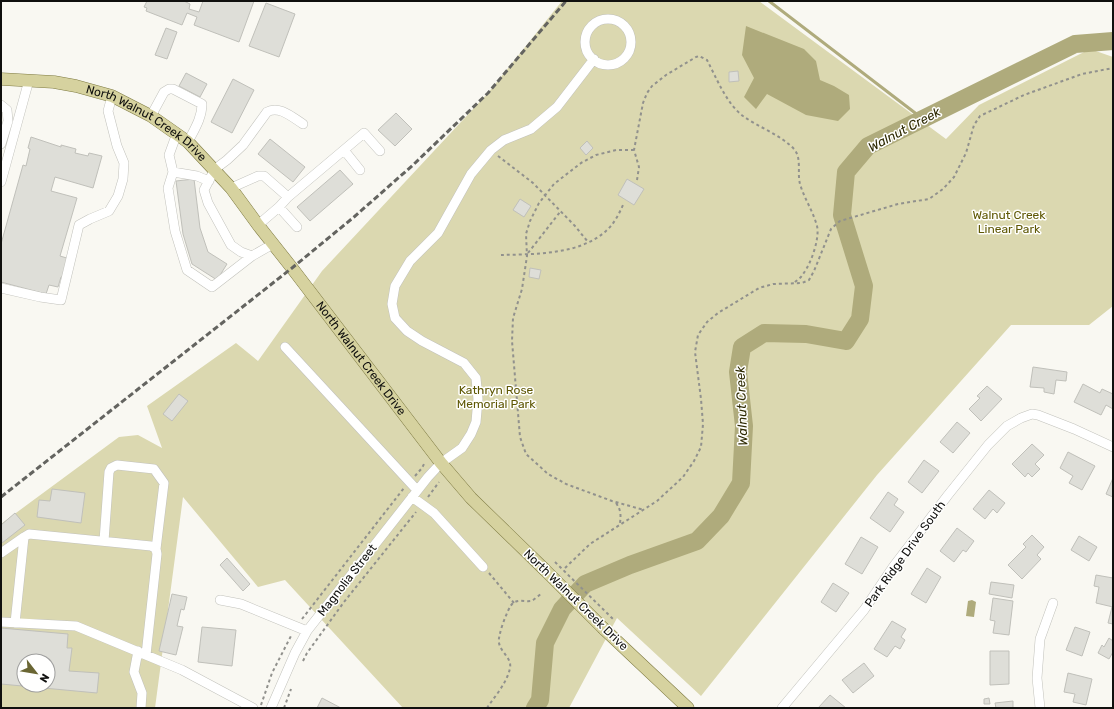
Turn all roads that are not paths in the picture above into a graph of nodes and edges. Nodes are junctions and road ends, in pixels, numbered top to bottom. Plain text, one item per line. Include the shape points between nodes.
1 (594, 59) junction
2 (1, 79) edge
3 (29, 80) junction
4 (112, 96) junction
5 (1, 104) edge
6 (151, 116) junction
7 (303, 124) dead end
8 (177, 133) junction
9 (188, 142) junction
10 (1, 144) edge
11 (344, 150) junction
12 (380, 151) dead end
13 (215, 170) junction
14 (360, 170) dead end
15 (173, 172) junction
16 (208, 180) junction
17 (1, 182) edge
18 (231, 188) junction
19 (288, 197) junction
20 (279, 207) junction
21 (258, 225) junction
22 (297, 227) dead end
23 (273, 244) junction
24 (252, 256) junction
25 (1, 288) edge
26 (285, 347) dead end
27 (1113, 447) edge
28 (440, 463) junction
29 (415, 494) junction
30 (24, 537) junction
31 (104, 542) junction
32 (156, 549) junction
33 (1, 553) edge
34 (483, 567) road end
35 (220, 600) dead end
36 (1053, 603) dead end
37 (1, 622) edge
38 (15, 623) junction
39 (307, 631) junction
40 (138, 651) junction
41 (146, 655) junction
42 (141, 708) edge
43 (253, 708) edge
44 (271, 708) edge
45 (688, 708) edge
46 (782, 708) edge
47 (1040, 708) edge

1 - 1 street via 610,65 623,60 628,54 631,40 625,26 611,19 603,20 590,28 585,44
1 - 28 street, Magnolia Street via 557,107 531,129 504,140 491,150 471,174 438,233 410,261 395,286 392,304 395,318 407,331 422,341 464,363 476,378 476,422 471,434 462,448
2 - 3 main road, North Walnut Creek Drive
3 - 4 main road, North Walnut Creek Drive via 68,84
3 - 17 street
4 - 6 main road, North Walnut Creek Drive
4 - 25 street via 108,111 116,146 124,163 123,178 118,196 109,211 79,225 61,300
5 - 10 street via 7,110 8,121
6 - 8 main road, North Walnut Creek Drive
6 - 9 street via 168,89 173,89 202,104 197,124
7 - 13 street via 279,109 272,109 267,112 243,145
8 - 9 main road, North Walnut Creek Drive
8 - 15 street via 168,155
9 - 13 main road, North Walnut Creek Drive
11 - 12 street via 364,133
11 - 14 street
11 - 19 street
13 - 16 street
13 - 18 main road, North Walnut Creek Drive
15 - 16 street
15 - 24 street via 168,188 175,231 187,270 212,287
16 - 24 street via 204,190 208,203 231,245
18 - 19 street via 258,176 264,176
18 - 21 main road, North Walnut Creek Drive
19 - 20 street
20 - 21 street
20 - 22 street
21 - 23 main road, North Walnut Creek Drive
23 - 24 street
23 - 28 main road, North Walnut Creek Drive
26 - 29 street
27 - 46 street, Park Ridge Drive South via 1038,415 1032,414 1007,426 988,445 893,567 864,610
28 - 29 street, Magnolia Street
28 - 45 main road, North Walnut Creek Drive, bridge via 471,498
29 - 34 street
29 - 39 street, Magnolia Street
30 - 31 street via 29,534
30 - 33 street
30 - 38 street
31 - 32 street via 151,546
31 - 32 street via 111,468 117,465 154,469 164,483
32 - 41 street via 158,554
35 - 39 street via 240,604
36 - 47 street via 1040,639
37 - 38 street
38 - 40 street via 76,626
39 - 44 street, Magnolia Street
40 - 41 street
40 - 42 street via 134,672 142,693
41 - 43 street via 182,670

